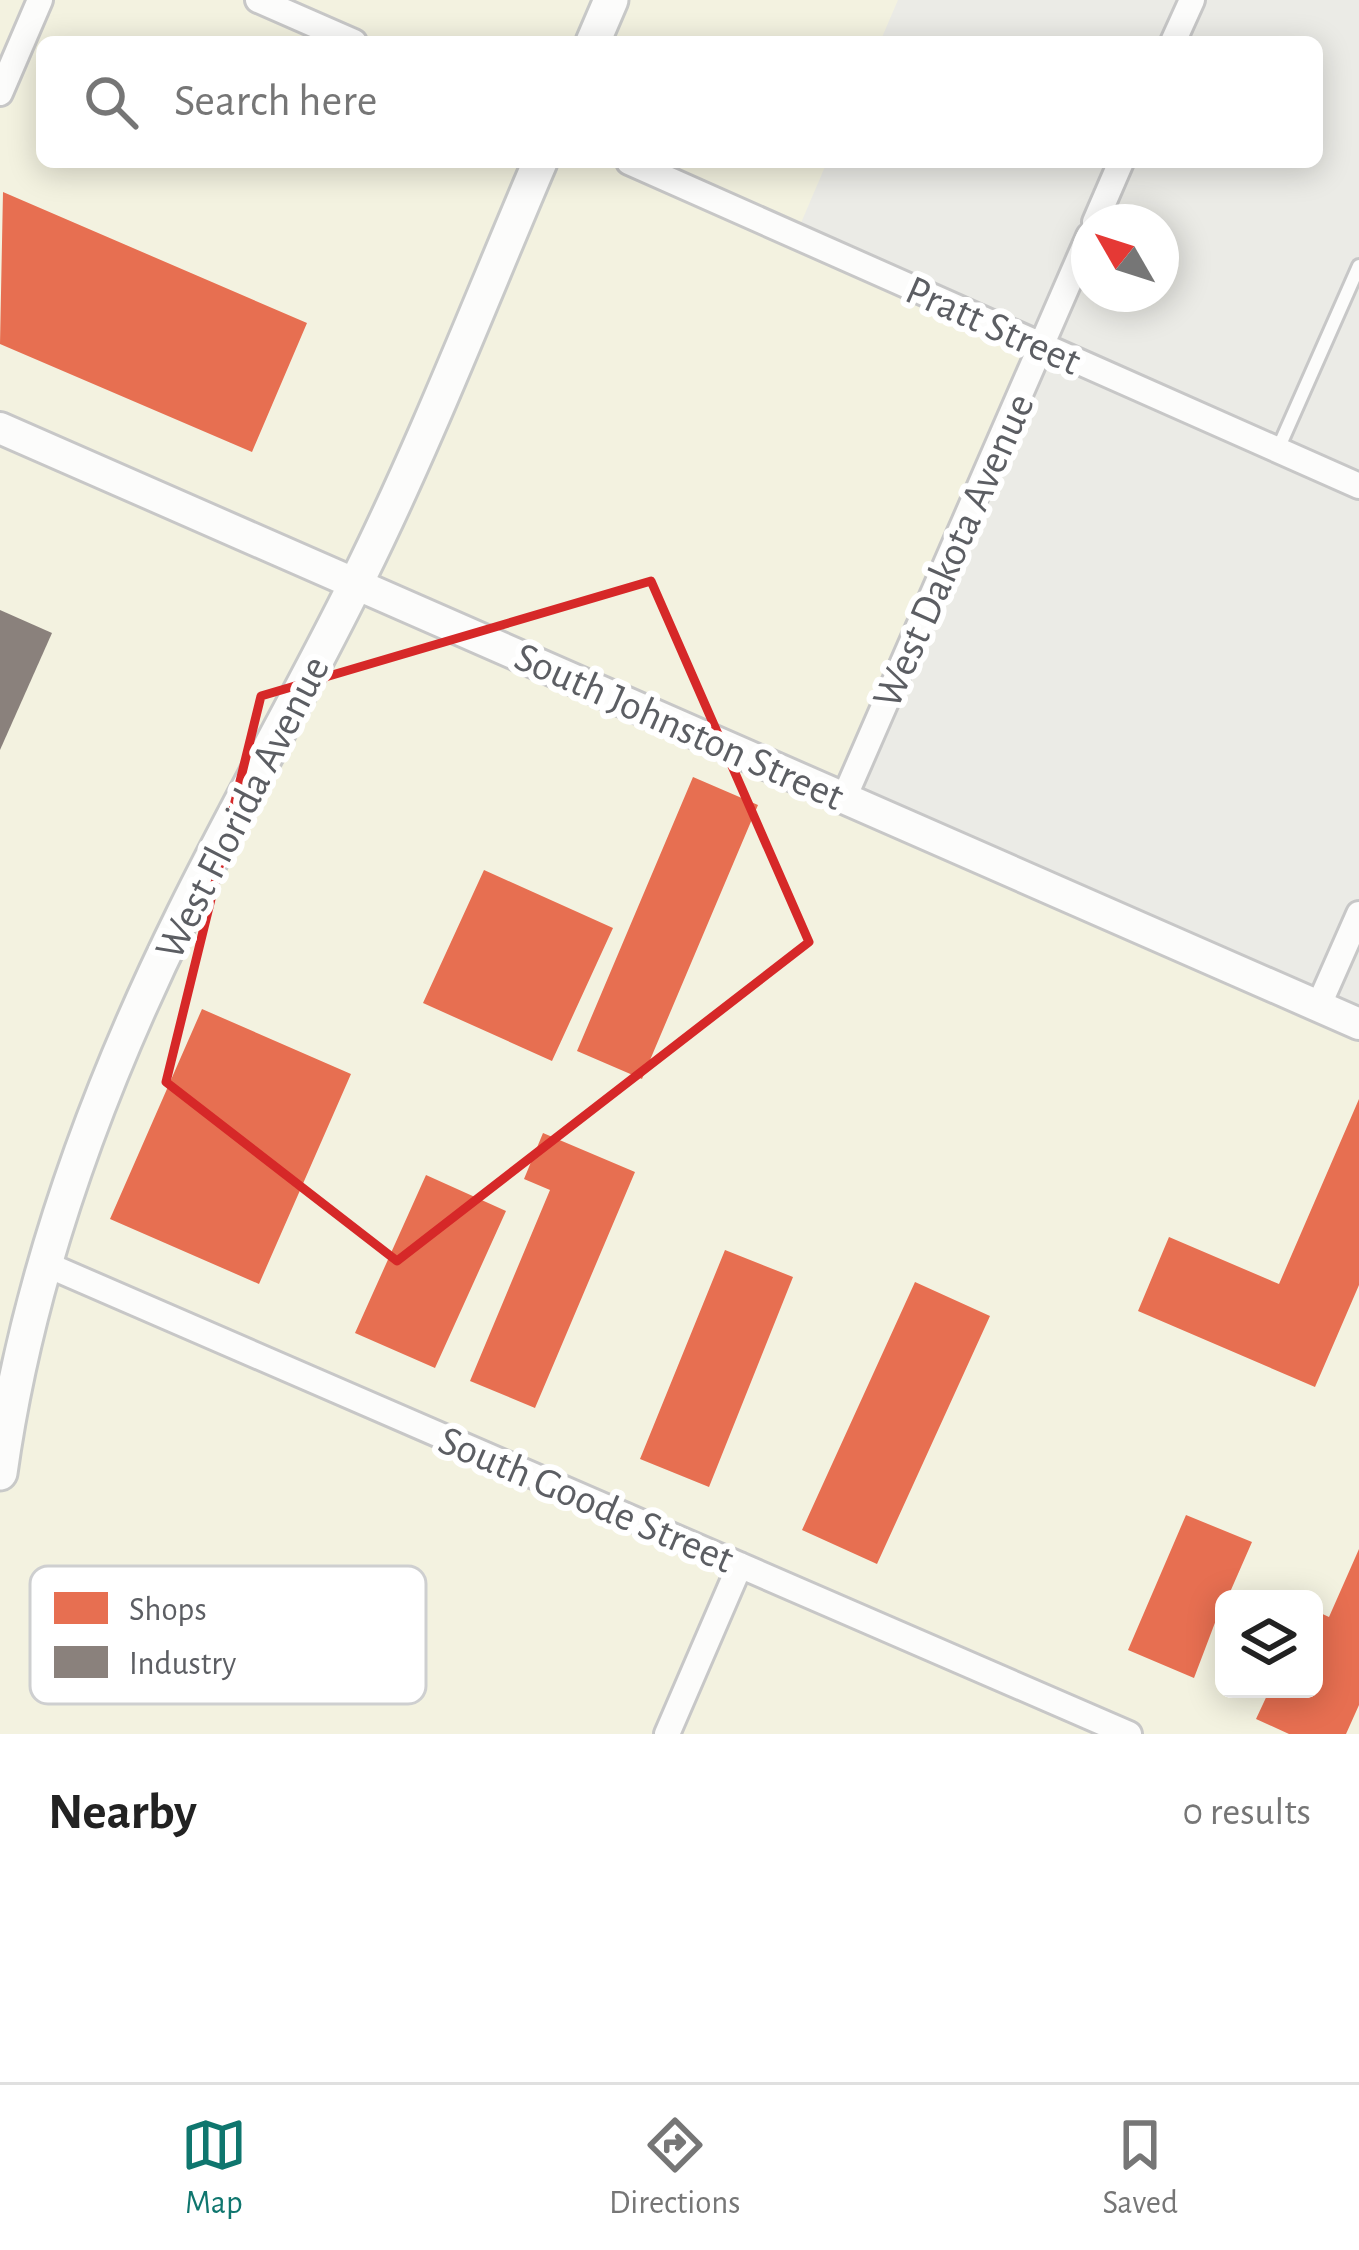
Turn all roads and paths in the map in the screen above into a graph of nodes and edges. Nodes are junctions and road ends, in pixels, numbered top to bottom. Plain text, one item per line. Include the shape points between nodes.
1 (40, 0) edge
2 (258, 0) edge
3 (611, 0) edge
4 (1192, 0) edge
5 (341, 36) edge
6 (595, 36) edge
7 (1176, 36) edge
8 (0, 93) edge
9 (538, 168) edge
10 (642, 168) edge
11 (1118, 168) edge
12 (1103, 204) edge
13 (1359, 266) edge
14 (1071, 277) edge
15 (1042, 344) junction
16 (0, 428) edge
17 (1277, 450) junction
18 (1359, 485) edge
19 (357, 582) junction
20 (844, 798) junction
21 (1359, 914) edge
22 (1318, 1006) junction
23 (1359, 1024) edge
24 (44, 1263) junction
25 (0, 1472) edge
26 (740, 1564) junction
27 (667, 1734) edge
28 (1129, 1734) edge

1 - 8 street
2 - 5 street
3 - 6 main road
4 - 7 street
9 - 19 main road, West Florida Avenue
10 - 15 street, Pratt Street
11 - 12 street
13 - 17 lane
14 - 15 street, West Dakota Avenue
15 - 17 street, Pratt Street
15 - 20 street, West Dakota Avenue
16 - 19 street, South Johnston Street
17 - 18 street, Pratt Street
19 - 20 street, South Johnston Street
19 - 24 main road, West Florida Avenue via 181,918
20 - 22 street, South Johnston Street
21 - 22 street
22 - 23 street, South Johnston Street
24 - 25 main road, West Florida Avenue
24 - 26 street, South Goode Street
26 - 27 street
26 - 28 street, South Goode Street

